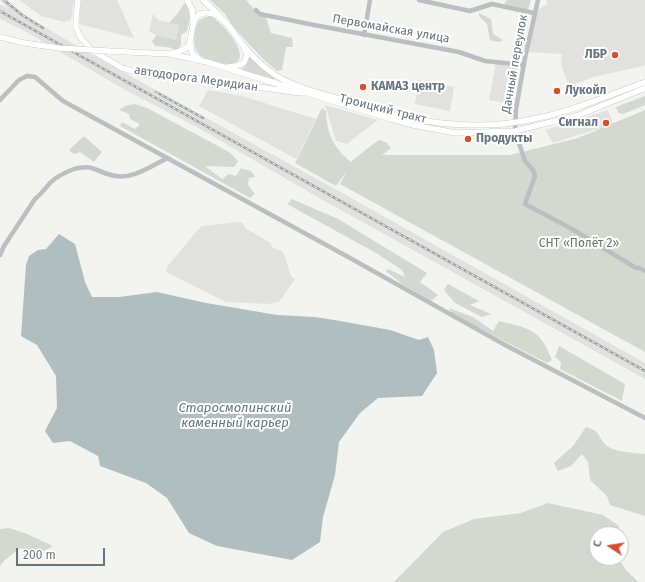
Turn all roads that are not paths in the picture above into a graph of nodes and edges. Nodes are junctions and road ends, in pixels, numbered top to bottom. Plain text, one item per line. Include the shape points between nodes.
1 (78, 0) edge
2 (187, 0) edge
3 (203, 0) edge
4 (370, 0) edge
5 (419, 0) edge
6 (538, 0) edge
7 (256, 10) dead end
8 (534, 13) junction
9 (223, 20) junction
10 (194, 23) junction
11 (364, 35) junction
12 (0, 37) edge
13 (190, 41) junction
14 (243, 45) junction
15 (170, 54) junction
16 (207, 62) junction
17 (216, 65) junction
18 (524, 65) junction
19 (645, 82) edge
20 (645, 88) edge
21 (312, 94) junction
22 (0, 100) edge
23 (516, 122) junction
24 (516, 132) junction
25 (168, 158) junction
26 (0, 255) edge
27 (645, 271) edge
28 (645, 418) edge

1 - 21 main road, автодорога Меридиан via 76,23 80,37 93,51 122,68 136,72
2 - 10 main road via 192,9
3 - 9 main road
4 - 11 street
5 - 8 street via 470,11 492,4
6 - 8 street, Дачный переулок
7 - 11 street, Первомайская улица via 260,14
8 - 18 street, Дачный переулок
9 - 10 main road, Троицкий тракт via 205,12 198,16
9 - 14 main road, Троицкий тракт
10 - 13 main road
11 - 18 street, Первомайская улица via 459,52 489,62
12 - 15 main road, Троицкий тракт, bridge via 59,48
13 - 15 main road, Троицкий тракт via 184,50
13 - 16 main road via 192,53
14 - 17 main road via 247,55 244,63 232,67
14 - 23 main road, Троицкий тракт via 268,69 289,82 399,116 468,125
15 - 16 main road, Троицкий тракт
16 - 17 main road, Троицкий тракт
17 - 21 main road, Троицкий тракт
18 - 23 street, Дачный переулок
19 - 23 main road, Троицкий тракт via 587,104
20 - 24 main road, Троицкий тракт via 578,115
21 - 24 main road, Троицкий тракт via 388,118 444,131
22 - 25 street via 19,80 27,76 35,77 62,101
23 - 24 street, Дачный переулок
24 - 27 street, Дачный переулок via 525,160 534,173 525,204
25 - 26 street via 129,176 116,176 88,167 61,175 50,182 35,199
25 - 28 street via 507,346

